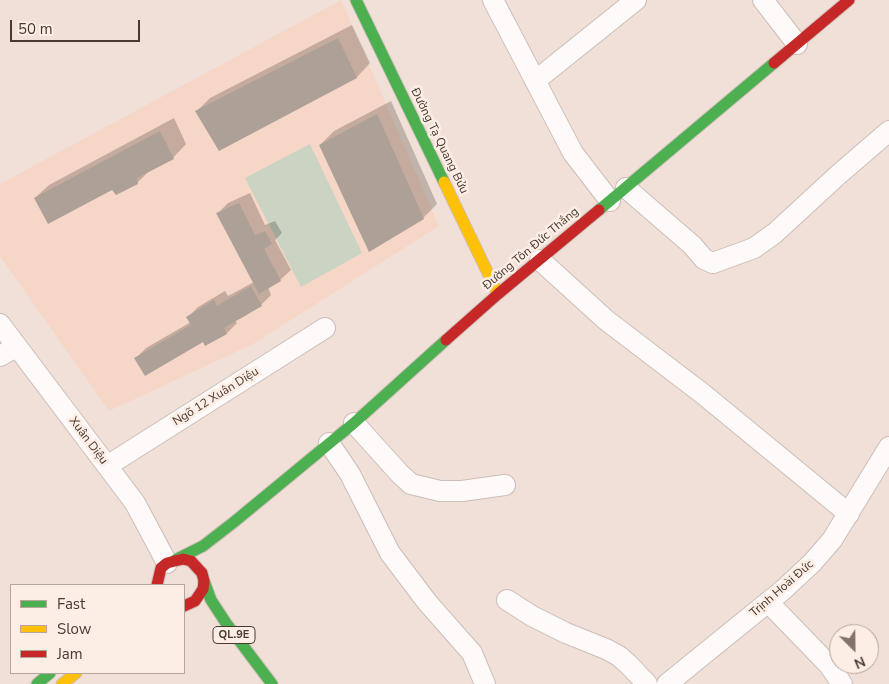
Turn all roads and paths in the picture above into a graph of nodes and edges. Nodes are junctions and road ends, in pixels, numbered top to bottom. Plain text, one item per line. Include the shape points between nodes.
1 (356, 0) edge
2 (492, 0) edge
3 (636, 0) edge
4 (763, 0) edge
5 (848, 0) edge
6 (797, 44) junction
7 (535, 81) junction
8 (889, 131) edge
9 (626, 188) junction
10 (610, 202) junction
11 (540, 260) junction
12 (498, 294) junction
13 (0, 324) edge
14 (325, 328) dead end
15 (8, 351) edge
16 (354, 423) junction
17 (329, 442) junction
18 (889, 447) edge
19 (107, 466) junction
20 (505, 485) dead end
21 (849, 514) junction
22 (234, 522) junction
23 (168, 564) junction
24 (204, 568) junction
25 (147, 584) edge
26 (157, 584) edge
27 (507, 600) dead end
28 (768, 602) junction
29 (187, 609) edge
30 (49, 674) edge
31 (75, 674) edge
32 (37, 684) edge
33 (62, 684) edge
34 (272, 684) edge
35 (485, 684) edge
36 (647, 684) edge
37 (667, 684) edge
38 (842, 684) edge

1 - 12 street, Đường Tạ Quang Bửu
2 - 7 street
3 - 7 street
4 - 6 street
5 - 6 street, Đường Tôn Đức Thắng
6 - 9 street, Đường Tôn Đức Thắng
7 - 10 street via 573,154
8 - 9 street via 775,233 754,248 713,263
9 - 10 street, Đường Tôn Đức Thắng
10 - 11 street, Đường Tôn Đức Thắng
11 - 12 street, Đường Tôn Đức Thắng
11 - 21 street via 606,320 703,394
12 - 16 street, Đường Tôn Đức Thắng
13 - 15 street, Xuân Diệu
14 - 19 street, Ngõ 12 Xuân Diệu
15 - 19 street, Xuân Diệu
16 - 17 street, Đường Tôn Đức Thắng
16 - 20 street via 411,484 440,491
17 - 22 street, Đường Tôn Đức Thắng
17 - 35 street via 350,474 390,553 472,653
18 - 21 street, Trịnh Hoài Đức
19 - 23 street, Xuân Diệu via 135,503
21 - 28 street, Trịnh Hoài Đức via 812,563
22 - 23 street via 203,546
22 - 24 street via 209,552
23 - 24 street via 183,559
23 - 25 street
23 - 26 street via 158,576
24 - 29 street via 203,589
24 - 34 street, QL.9E via 211,600
27 - 36 street via 566,634 606,648 629,664
28 - 37 street, Trịnh Hoài Đức
28 - 38 street via 829,665
30 - 32 street
31 - 33 street

